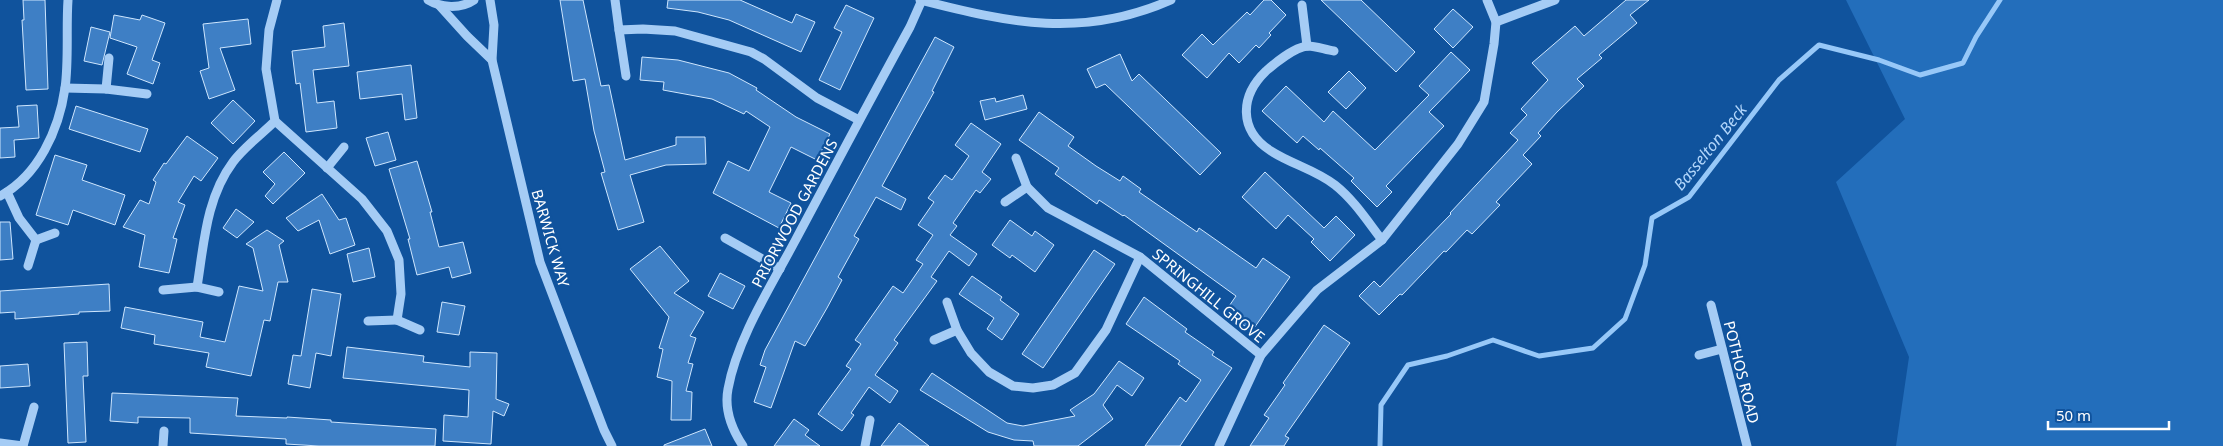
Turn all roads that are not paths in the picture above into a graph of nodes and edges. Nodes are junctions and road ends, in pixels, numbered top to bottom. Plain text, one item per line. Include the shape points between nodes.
1 (68, 0) edge
2 (277, 0) edge
3 (420, 0) edge
4 (474, 0) edge
5 (490, 0) edge
6 (615, 0) edge
7 (921, 0) edge
8 (1170, 0) edge
9 (1487, 0) edge
10 (1555, 0) edge
11 (432, 2) edge
12 (1302, 4) dead end
13 (1496, 22) junction
14 (619, 30) junction
15 (1307, 46) junction
16 (1334, 51) dead end
17 (109, 58) dead end
18 (492, 60) junction
19 (626, 76) dead end
20 (65, 88) junction
21 (106, 89) junction
22 (147, 94) dead end
23 (859, 120) junction
24 (275, 121) junction
25 (344, 147) dead end
26 (1016, 158) dead end
27 (327, 168) junction
28 (1027, 187) junction
29 (4, 194) edge
30 (1005, 202) dead end
31 (55, 233) dead end
32 (725, 238) dead end
33 (36, 240) junction
34 (1382, 240) junction
35 (1140, 257) junction
36 (28, 266) dead end
37 (780, 269) junction
38 (197, 287) junction
39 (163, 290) dead end
40 (219, 292) dead end
41 (947, 302) dead end
42 (1711, 305) dead end
43 (397, 320) junction
44 (368, 321) dead end
45 (420, 330) dead end
46 (957, 330) junction
47 (934, 340) dead end
48 (1722, 349) junction
49 (1261, 355) junction
50 (1699, 355) dead end
51 (34, 407) dead end
52 (870, 420) dead end
53 (164, 431) dead end
54 (0, 443) edge
55 (23, 446) edge
56 (163, 446) edge
57 (612, 446) edge
58 (743, 446) edge
59 (865, 446) edge
60 (1219, 446) edge
61 (1747, 446) edge

1 - 20 street
2 - 24 street via 269,30 266,69
3 - 11 street
4 - 11 street via 458,6
5 - 18 street, BARWICK WAY via 494,25
6 - 14 street
7 - 8 street via 991,18 1032,24 1115,19
7 - 23 street, PRIORWOOD GARDENS via 910,27
9 - 13 street
10 - 13 street
11 - 18 street
12 - 15 street
13 - 34 street via 1484,102 1458,144
14 - 19 street
14 - 23 street via 675,32 751,52 817,98
15 - 16 street
15 - 34 street via 1278,60 1254,83 1247,98 1246,114 1251,130 1270,151 1334,185
17 - 21 street
18 - 57 street, BARWICK WAY via 540,262
20 - 21 street
20 - 29 street via 47,146 28,174
21 - 22 street
23 - 37 street, PRIORWOOD GARDENS
24 - 27 street
24 - 38 street via 234,161 220,182 208,219
25 - 27 street
26 - 28 street, SPRINGHILL GROVE
27 - 43 street via 362,199 388,230 399,260 401,294
28 - 30 street
28 - 35 street, SPRINGHILL GROVE via 1048,208
29 - 33 street
31 - 33 street
32 - 37 street
33 - 36 street
34 - 49 street via 1317,290
35 - 46 street, SPRINGHILL GROVE via 1106,330 1075,373 1053,385 1013,386 989,372 971,353
35 - 49 street, SPRINGHILL GROVE
37 - 58 street, PRIORWOOD GARDENS via 746,335 727,391 727,412
38 - 39 street
38 - 40 street
41 - 46 street, SPRINGHILL GROVE
42 - 48 street, POTHOS ROAD
43 - 44 street
43 - 45 street
46 - 47 street
48 - 50 street
48 - 61 street, POTHOS ROAD
49 - 60 street
51 - 55 street
52 - 59 street
53 - 56 street
54 - 55 street

